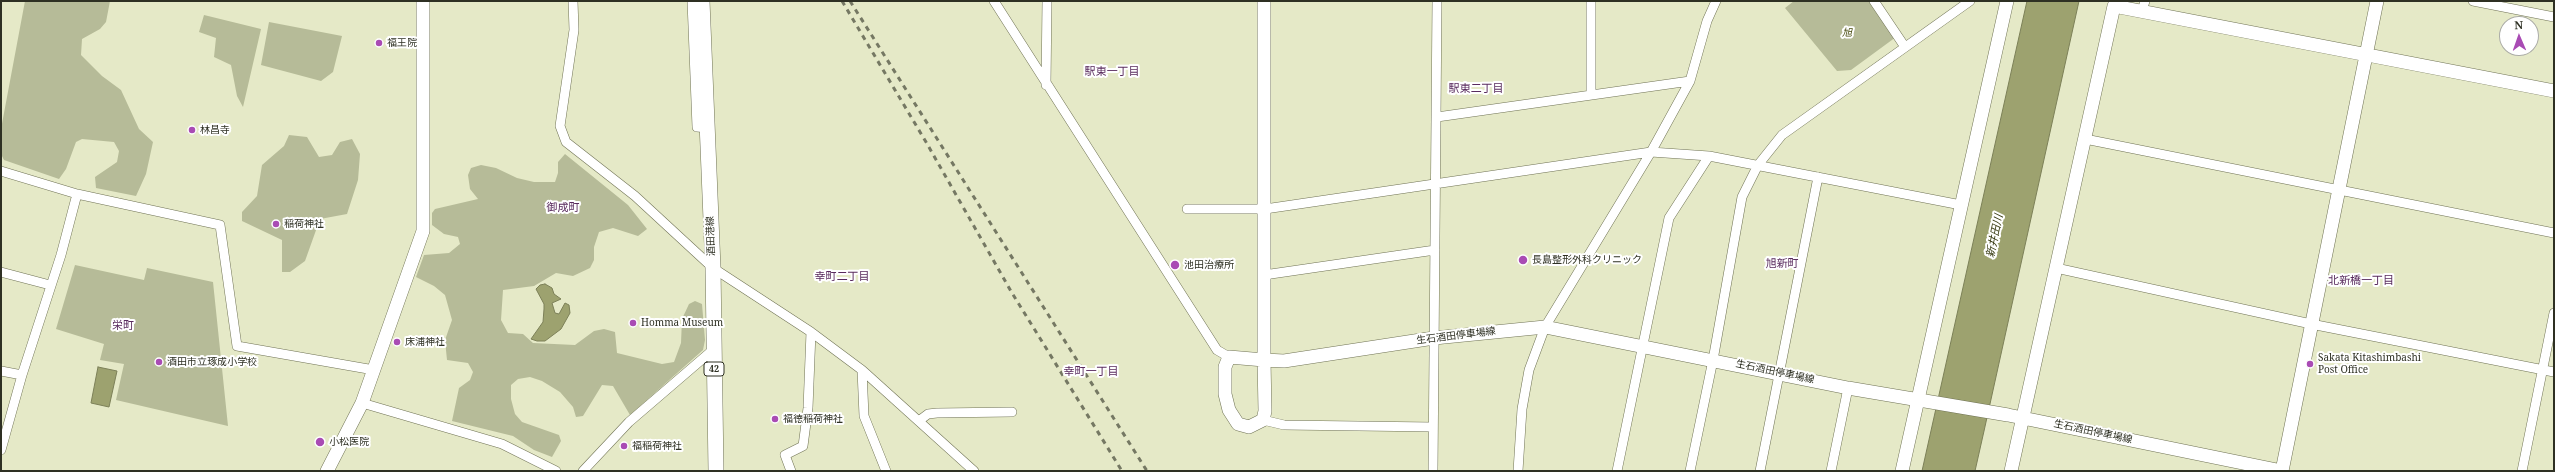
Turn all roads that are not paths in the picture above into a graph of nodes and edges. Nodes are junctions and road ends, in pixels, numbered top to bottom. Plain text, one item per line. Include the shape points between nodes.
1 (423, 1) edge
2 (573, 1) edge
3 (692, 1) edge
4 (702, 1) edge
5 (994, 1) edge
6 (1047, 1) edge
7 (1264, 1) edge
8 (1437, 1) edge
9 (1591, 1) edge
10 (1716, 1) edge
11 (1874, 1) edge
12 (1970, 1) edge
13 (2007, 1) edge
14 (2377, 1) edge
15 (2473, 1) edge
16 (2144, 6) edge
17 (2554, 17) edge
18 (1905, 47) junction
19 (2366, 54) junction
20 (1690, 80) junction
21 (1046, 85) junction
22 (2554, 91) edge
23 (1591, 95) junction
24 (1437, 117) junction
25 (708, 128) junction
26 (2084, 139) junction
27 (1651, 152) junction
28 (1709, 156) junction
29 (1758, 165) junction
30 (1, 171) edge
31 (1818, 177) junction
32 (1436, 184) junction
33 (2338, 191) junction
34 (77, 194) junction
35 (1961, 205) junction
36 (1265, 208) junction
37 (1187, 209) dead end
38 (2554, 233) edge
39 (1435, 250) junction
40 (712, 268) junction
41 (2056, 268) junction
42 (1, 272) edge
43 (1264, 275) junction
44 (50, 285) junction
45 (2554, 313) edge
46 (2311, 324) junction
47 (1545, 327) junction
48 (811, 332) junction
49 (1434, 338) junction
50 (1642, 346) junction
51 (714, 349) junction
52 (1229, 357) junction
53 (1264, 360) junction
54 (1713, 360) junction
55 (2543, 369) junction
56 (374, 370) junction
57 (862, 370) junction
58 (1, 371) edge
59 (1779, 372) junction
60 (2554, 372) edge
61 (22, 375) junction
62 (1848, 388) junction
63 (1923, 401) junction
64 (362, 403) junction
65 (1012, 412) dead end
66 (2023, 418) junction
67 (920, 420) junction
68 (1263, 420) junction
69 (1433, 427) junction
70 (2, 437) edge
71 (1, 450) edge
72 (327, 471) edge
73 (556, 471) edge
74 (583, 471) edge
75 (716, 471) edge
76 (791, 471) edge
77 (886, 471) edge
78 (974, 471) edge
79 (1433, 471) edge
80 (1518, 471) edge
81 (1617, 471) edge
82 (1690, 471) edge
83 (1760, 471) edge
84 (1831, 471) edge
85 (1902, 471) edge
86 (2011, 471) edge
87 (2282, 471) edge
88 (2522, 471) edge

1 - 56 street via 423,231
2 - 40 street via 574,30 560,126 566,142 635,196
3 - 25 street via 696,127
4 - 25 main road, 酒田港線 / 42
5 - 21 street
6 - 21 street
7 - 36 street
8 - 24 street
9 - 23 street
10 - 20 street via 1706,21
11 - 18 street
12 - 18 street
13 - 35 street
14 - 19 street
15 - 17 street
16 - 19 street
16 - 26 street via 2114,6
18 - 29 street via 1782,134
19 - 22 street
19 - 33 street
20 - 23 street
20 - 27 street
21 - 52 street via 1217,350
23 - 24 street
24 - 32 street
25 - 40 main road, 酒田港線 / 42
26 - 33 street
26 - 41 street
27 - 28 street
27 - 32 street
27 - 47 street
28 - 29 street
28 - 50 street via 1669,218
29 - 31 street
29 - 54 street via 1742,197
30 - 34 street
31 - 35 street
31 - 59 street
32 - 36 street
32 - 39 street
33 - 38 street
33 - 46 street
34 - 44 street via 61,255
34 - 56 street via 220,225 237,346
35 - 63 street
36 - 37 street
36 - 43 street
39 - 43 street
39 - 49 street
40 - 48 street
40 - 51 main road, 酒田港線 / 42
41 - 46 street
41 - 66 street
42 - 44 street
43 - 53 street
44 - 61 street
45 - 55 street
46 - 55 street
46 - 87 street
47 - 49 street, 生石酒田停車場線
47 - 50 street, 生石酒田停車場線
47 - 80 street via 1529,370 1522,409
48 - 57 street
48 - 76 street via 808,408 803,446 785,455
49 - 53 street, 生石酒田停車場線 via 1284,361
49 - 69 street
50 - 54 street, 生石酒田停車場線
50 - 81 street
51 - 74 street via 629,422
51 - 75 main road, 酒田港線 / 42
52 - 53 street, 生石酒田停車場線
52 - 68 street via 1225,367 1229,410 1238,424 1249,427
53 - 68 street
54 - 59 street, 生石酒田停車場線
54 - 82 street
55 - 60 street
55 - 88 street
56 - 64 street
57 - 67 street
57 - 77 street via 864,416
58 - 61 street
59 - 62 street, 生石酒田停車場線
59 - 83 street
61 - 70 street
62 - 63 street, 生石酒田停車場線
62 - 84 street
63 - 66 street, 生石酒田停車場線
63 - 85 street
64 - 72 street
64 - 73 street via 502,444
65 - 67 street via 937,413 928,414
66 - 86 street
66 - 87 street, 生石酒田停車場線
67 - 78 street
68 - 69 street via 1284,425
69 - 79 street
70 - 71 street

